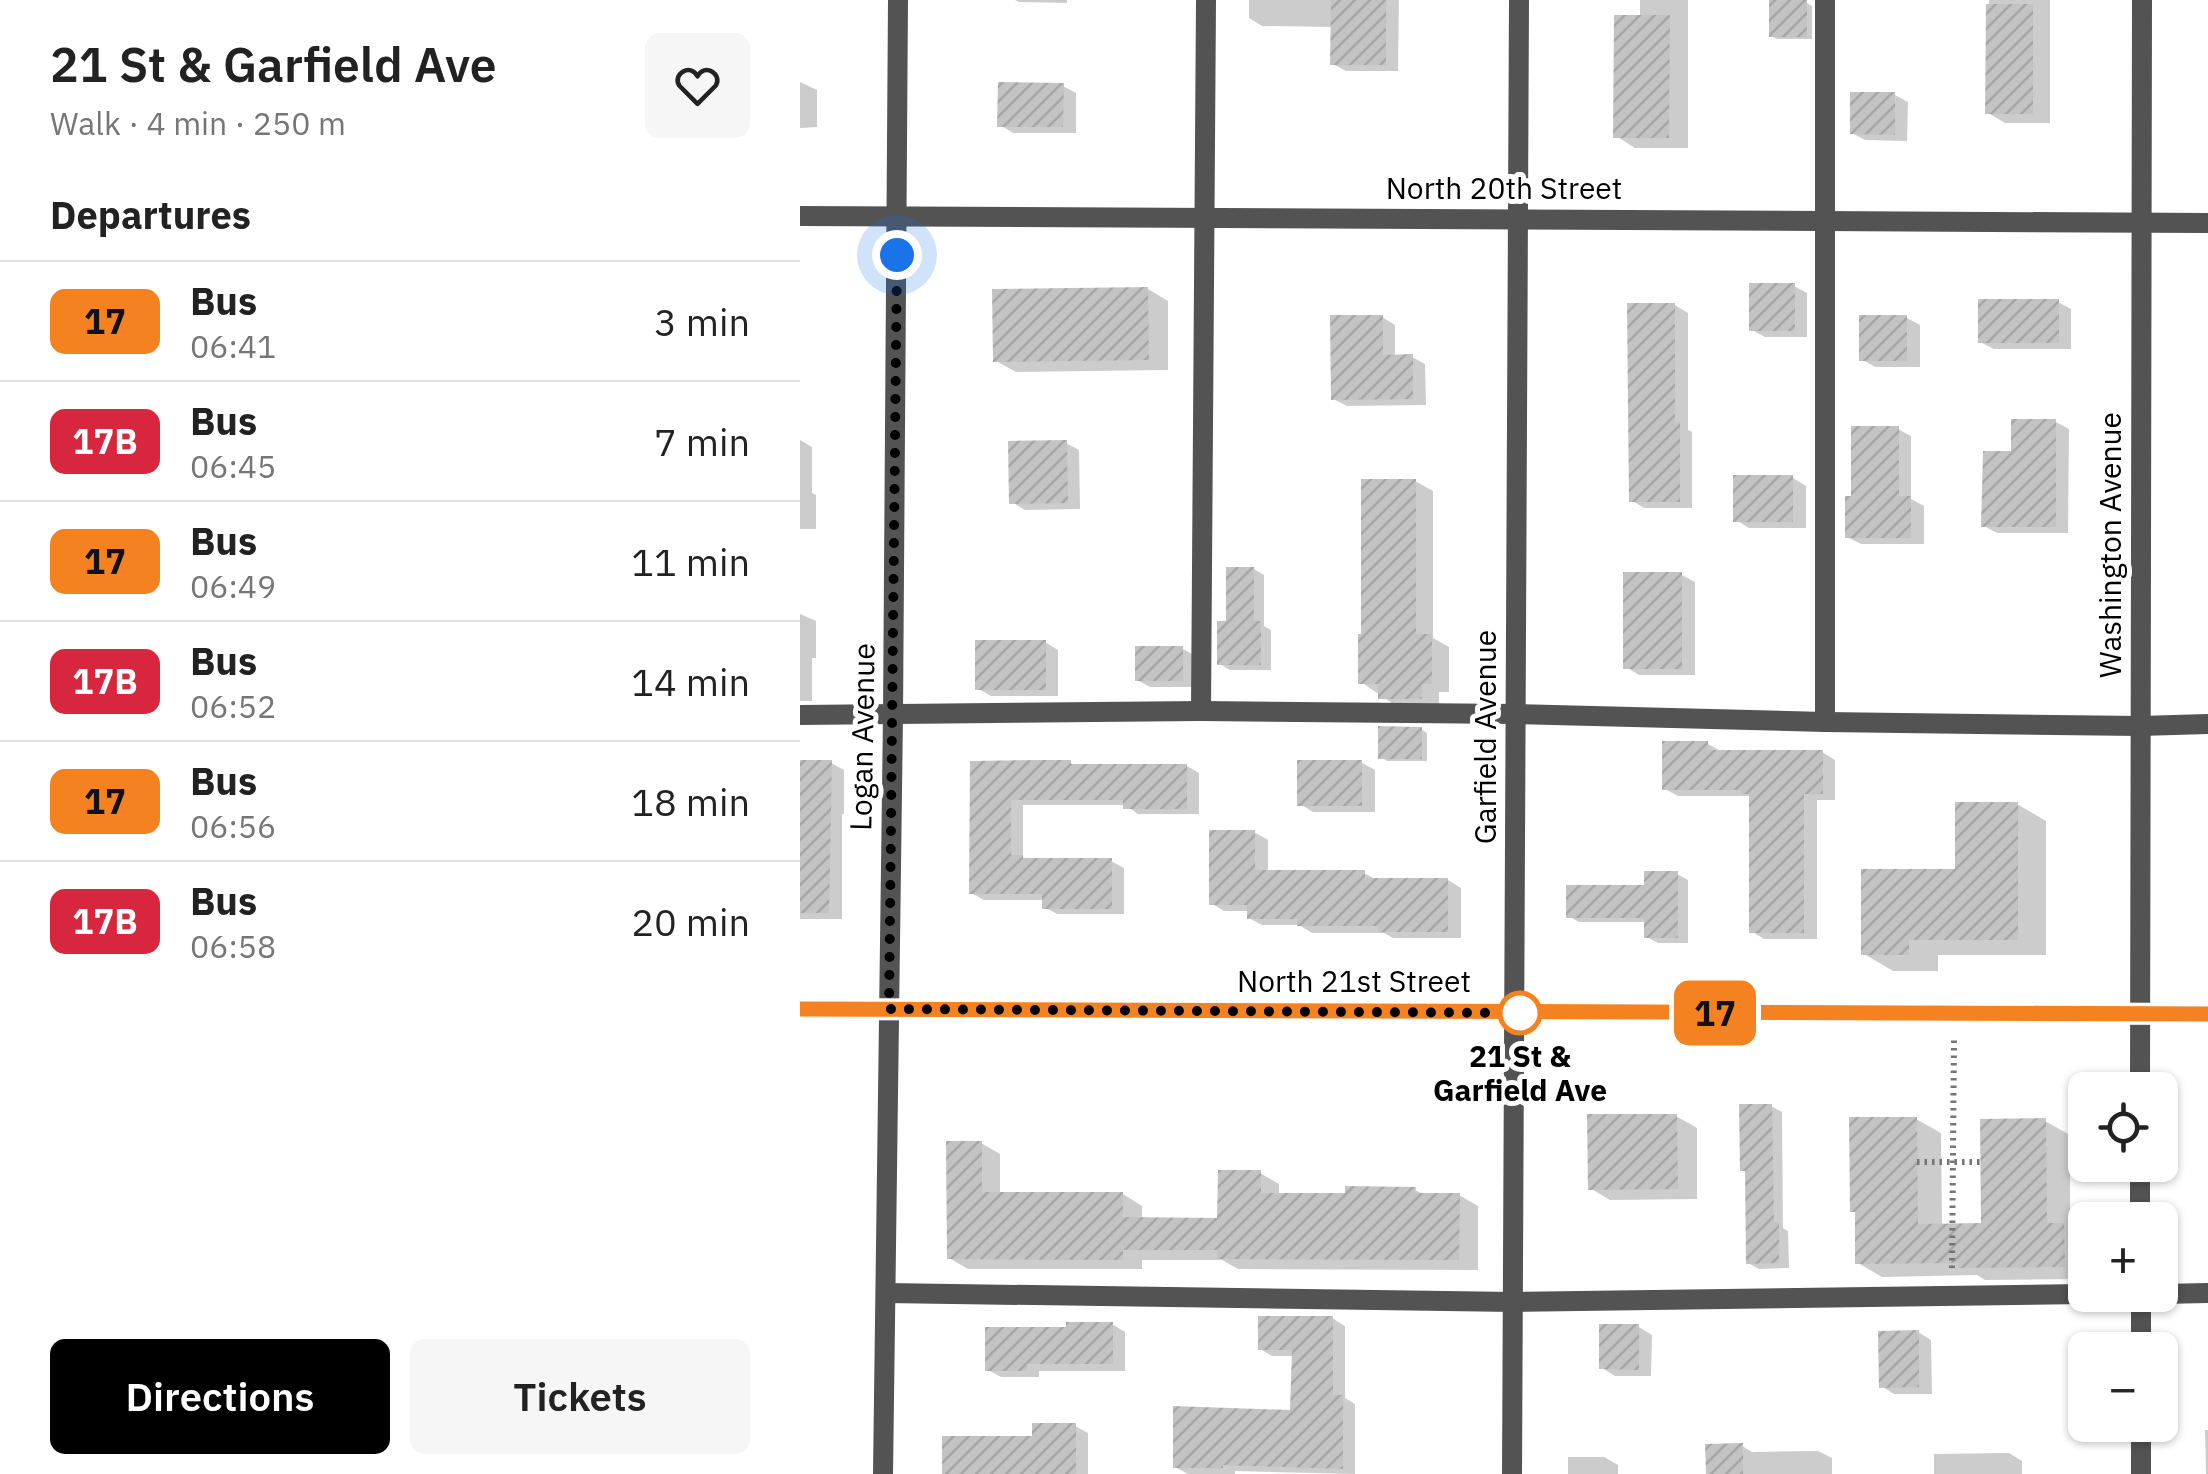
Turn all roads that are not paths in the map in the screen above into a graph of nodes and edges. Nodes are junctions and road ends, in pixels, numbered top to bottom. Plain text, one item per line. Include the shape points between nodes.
1 (898, 0) edge
2 (1206, 0) edge
3 (1519, 0) edge
4 (1825, 0) edge
5 (2142, 0) edge
6 (800, 216) edge
7 (898, 217) junction
8 (1204, 217) junction
9 (1519, 219) junction
10 (1824, 222) junction
11 (2142, 223) junction
12 (2208, 223) edge
13 (1201, 711) junction
14 (1516, 714) junction
15 (800, 715) edge
16 (893, 715) junction
17 (1824, 722) junction
18 (2208, 724) edge
19 (2140, 726) junction
20 (800, 1009) edge
21 (889, 1009) junction
22 (1516, 1013) junction
23 (2140, 1014) junction
24 (2208, 1014) edge
25 (2140, 1072) edge
26 (886, 1293) junction
27 (2208, 1293) edge
28 (2068, 1294) edge
29 (2178, 1294) edge
30 (1515, 1302) junction
31 (2141, 1442) edge
32 (883, 1474) edge
33 (1512, 1474) edge
34 (2141, 1474) edge

1 - 7 street, Logan Avenue
2 - 8 street
3 - 9 street, Garfield Avenue
4 - 10 street
5 - 11 street, Washington Avenue
6 - 7 street, North 20th Street
7 - 8 street, North 20th Street
7 - 16 street, Logan Avenue
8 - 9 street, North 20th Street
8 - 13 street
9 - 10 street, North 20th Street
9 - 14 street, Garfield Avenue
10 - 11 street, North 20th Street
10 - 17 street
11 - 12 street, North 20th Street
11 - 19 street, Washington Avenue
13 - 14 street
13 - 16 street
14 - 17 street
14 - 22 street, Garfield Avenue
15 - 16 street
16 - 21 street, Logan Avenue
17 - 19 street
18 - 19 street
19 - 23 street, Washington Avenue
20 - 21 street, North 21st Street
21 - 22 street, North 21st Street
21 - 26 street, Logan Avenue
22 - 23 street, North 21st Street
22 - 30 street, Garfield Avenue
23 - 24 street, North 21st Street
23 - 25 street, Washington Avenue
26 - 30 street
26 - 32 street, Logan Avenue
27 - 29 street
28 - 30 street
30 - 33 street, Garfield Avenue
31 - 34 street

